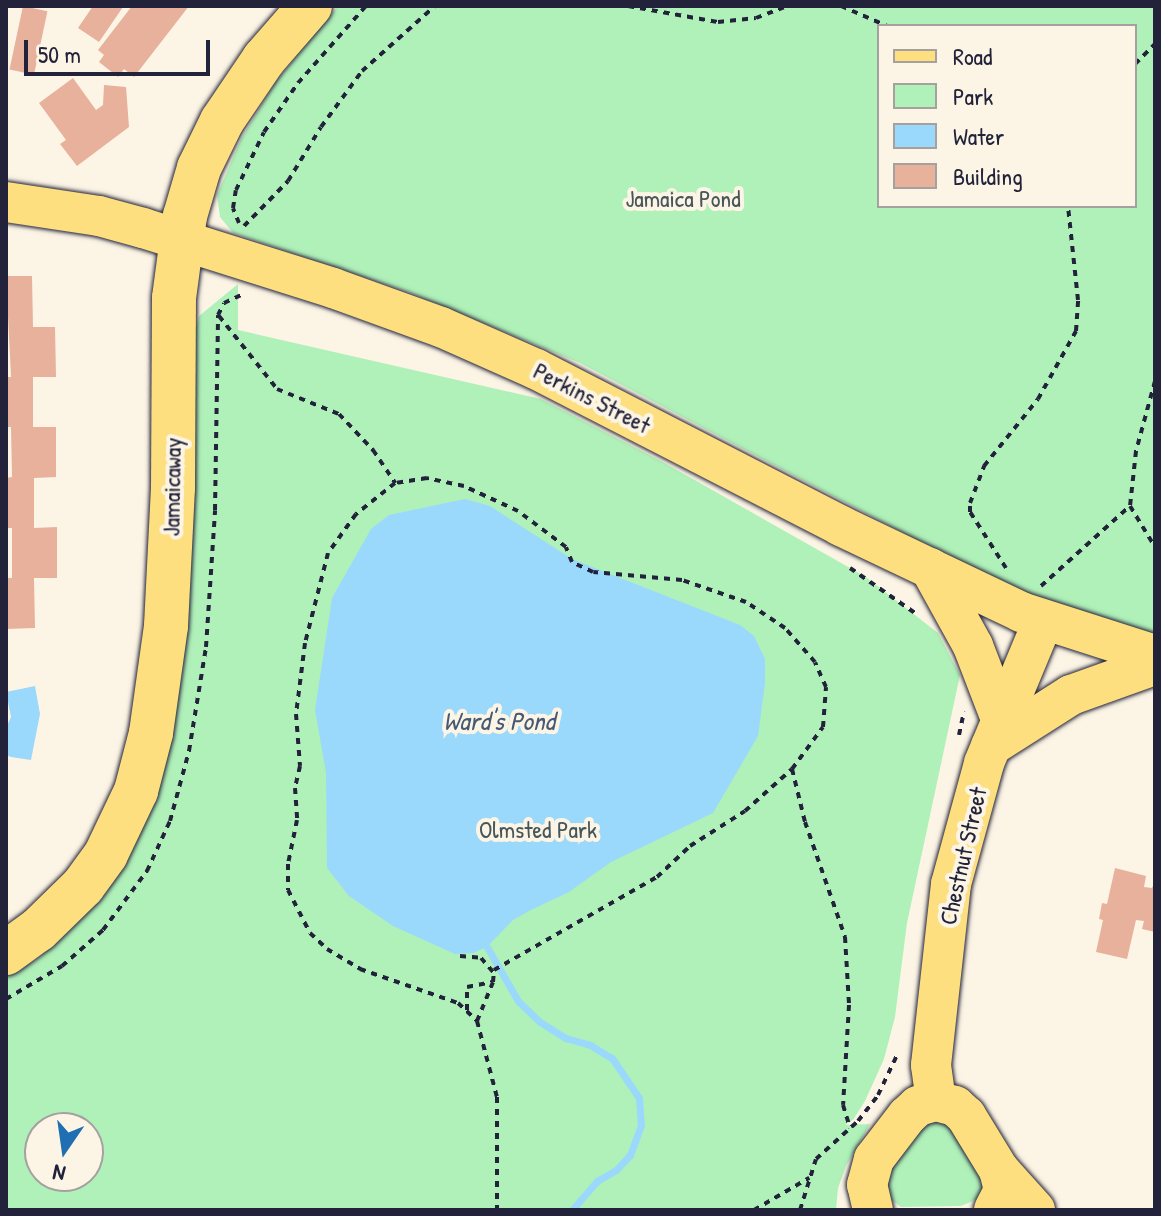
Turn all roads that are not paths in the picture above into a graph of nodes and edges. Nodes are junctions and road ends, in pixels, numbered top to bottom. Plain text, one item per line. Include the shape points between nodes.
1 (310, 6) edge
2 (6, 202) edge
3 (180, 240) junction
4 (930, 568) junction
5 (1039, 607) junction
6 (1155, 655) edge
7 (1155, 665) edge
8 (996, 732) junction
9 (6, 953) edge
10 (936, 1101) junction
11 (999, 1170) junction
12 (872, 1208) edge
13 (994, 1210) edge
14 (1035, 1210) edge

1 - 3 highway, Jamaicaway via 250,77 218,128 194,181
2 - 3 main road, Perkins Street via 99,216
3 - 4 main road, Perkins Street via 441,327
3 - 9 highway, Jamaicaway via 173,314 170,570 160,680 144,764 131,807 95,870 53,918
4 - 5 main road, Perkins Street
4 - 8 main road via 967,634
5 - 6 main road, Perkins Street
5 - 8 main road, Chestnut Street
7 - 8 main road via 1071,695
8 - 10 main road, Chestnut Street via 951,884 931,1065
10 - 11 main road via 955,1106 966,1116
10 - 12 main road via 918,1106 874,1159 868,1176
11 - 13 main road via 1004,1190
11 - 14 main road

